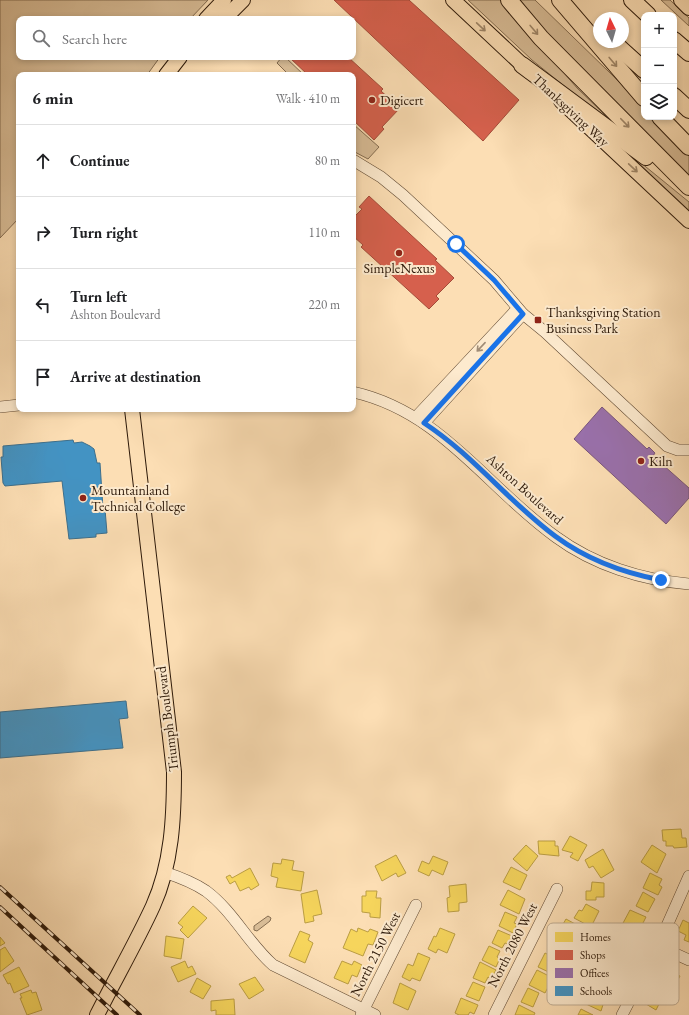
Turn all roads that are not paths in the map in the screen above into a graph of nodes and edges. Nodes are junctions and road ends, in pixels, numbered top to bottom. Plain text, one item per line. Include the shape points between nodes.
1 (224, 0) edge
2 (243, 0) edge
3 (453, 0) edge
4 (509, 0) edge
5 (560, 0) edge
6 (566, 0) edge
7 (632, 0) edge
8 (681, 0) edge
9 (689, 8) edge
10 (645, 12) edge
11 (209, 16) edge
12 (227, 16) edge
13 (593, 25) edge
14 (677, 43) edge
15 (620, 48) edge
16 (689, 53) edge
17 (178, 60) edge
18 (522, 65) junction
19 (641, 67) edge
20 (168, 72) edge
21 (641, 94) edge
22 (677, 99) edge
23 (689, 110) edge
24 (663, 120) edge
25 (689, 147) edge
26 (356, 162) edge
27 (689, 187) edge
28 (689, 192) edge
29 (689, 221) edge
30 (520, 312) junction
31 (356, 393) edge
32 (16, 405) edge
33 (0, 407) edge
34 (132, 412) edge
35 (420, 420) junction
36 (689, 450) edge
37 (689, 584) edge
38 (164, 872) junction
39 (688, 876) edge
40 (557, 889) dead end
41 (416, 906) dead end
42 (668, 923) edge
43 (679, 955) edge
44 (689, 960) edge
45 (627, 1005) edge
46 (362, 1012) edge
47 (97, 1015) edge
48 (375, 1015) edge
49 (494, 1015) edge
50 (622, 1015) edge

1 - 11 main road
2 - 12 main road
3 -> 18 main road, Thanksgiving Way
4 -> 27 highway via 541,38
5 -> 21 highway
6 - 13 highway
7 - 10 highway
8 - 9 main road
14 - 16 highway
15 - 19 highway
17 - 20 main road
18 - 28 highway via 618,135
18 -> 29 main road, Thanksgiving Way
22 - 23 highway
24 - 25 highway
26 - 30 street via 378,174 403,194 494,280
30 - 35 street
30 - 36 street via 668,446 678,450
31 - 35 street, Ashton Boulevard via 386,403
32 - 33 street
34 - 38 main road, Triumph Boulevard via 174,772 174,814
35 - 37 street, Ashton Boulevard via 460,450 533,519 573,548 621,570
38 - 46 street via 195,884 216,900 273,965
38 - 47 main road, Triumph Boulevard via 153,905
39 - 42 street
40 - 49 street, North 2080 West
41 - 46 street, North 2150 West
43 - 44 street
45 - 50 street
46 - 48 street

